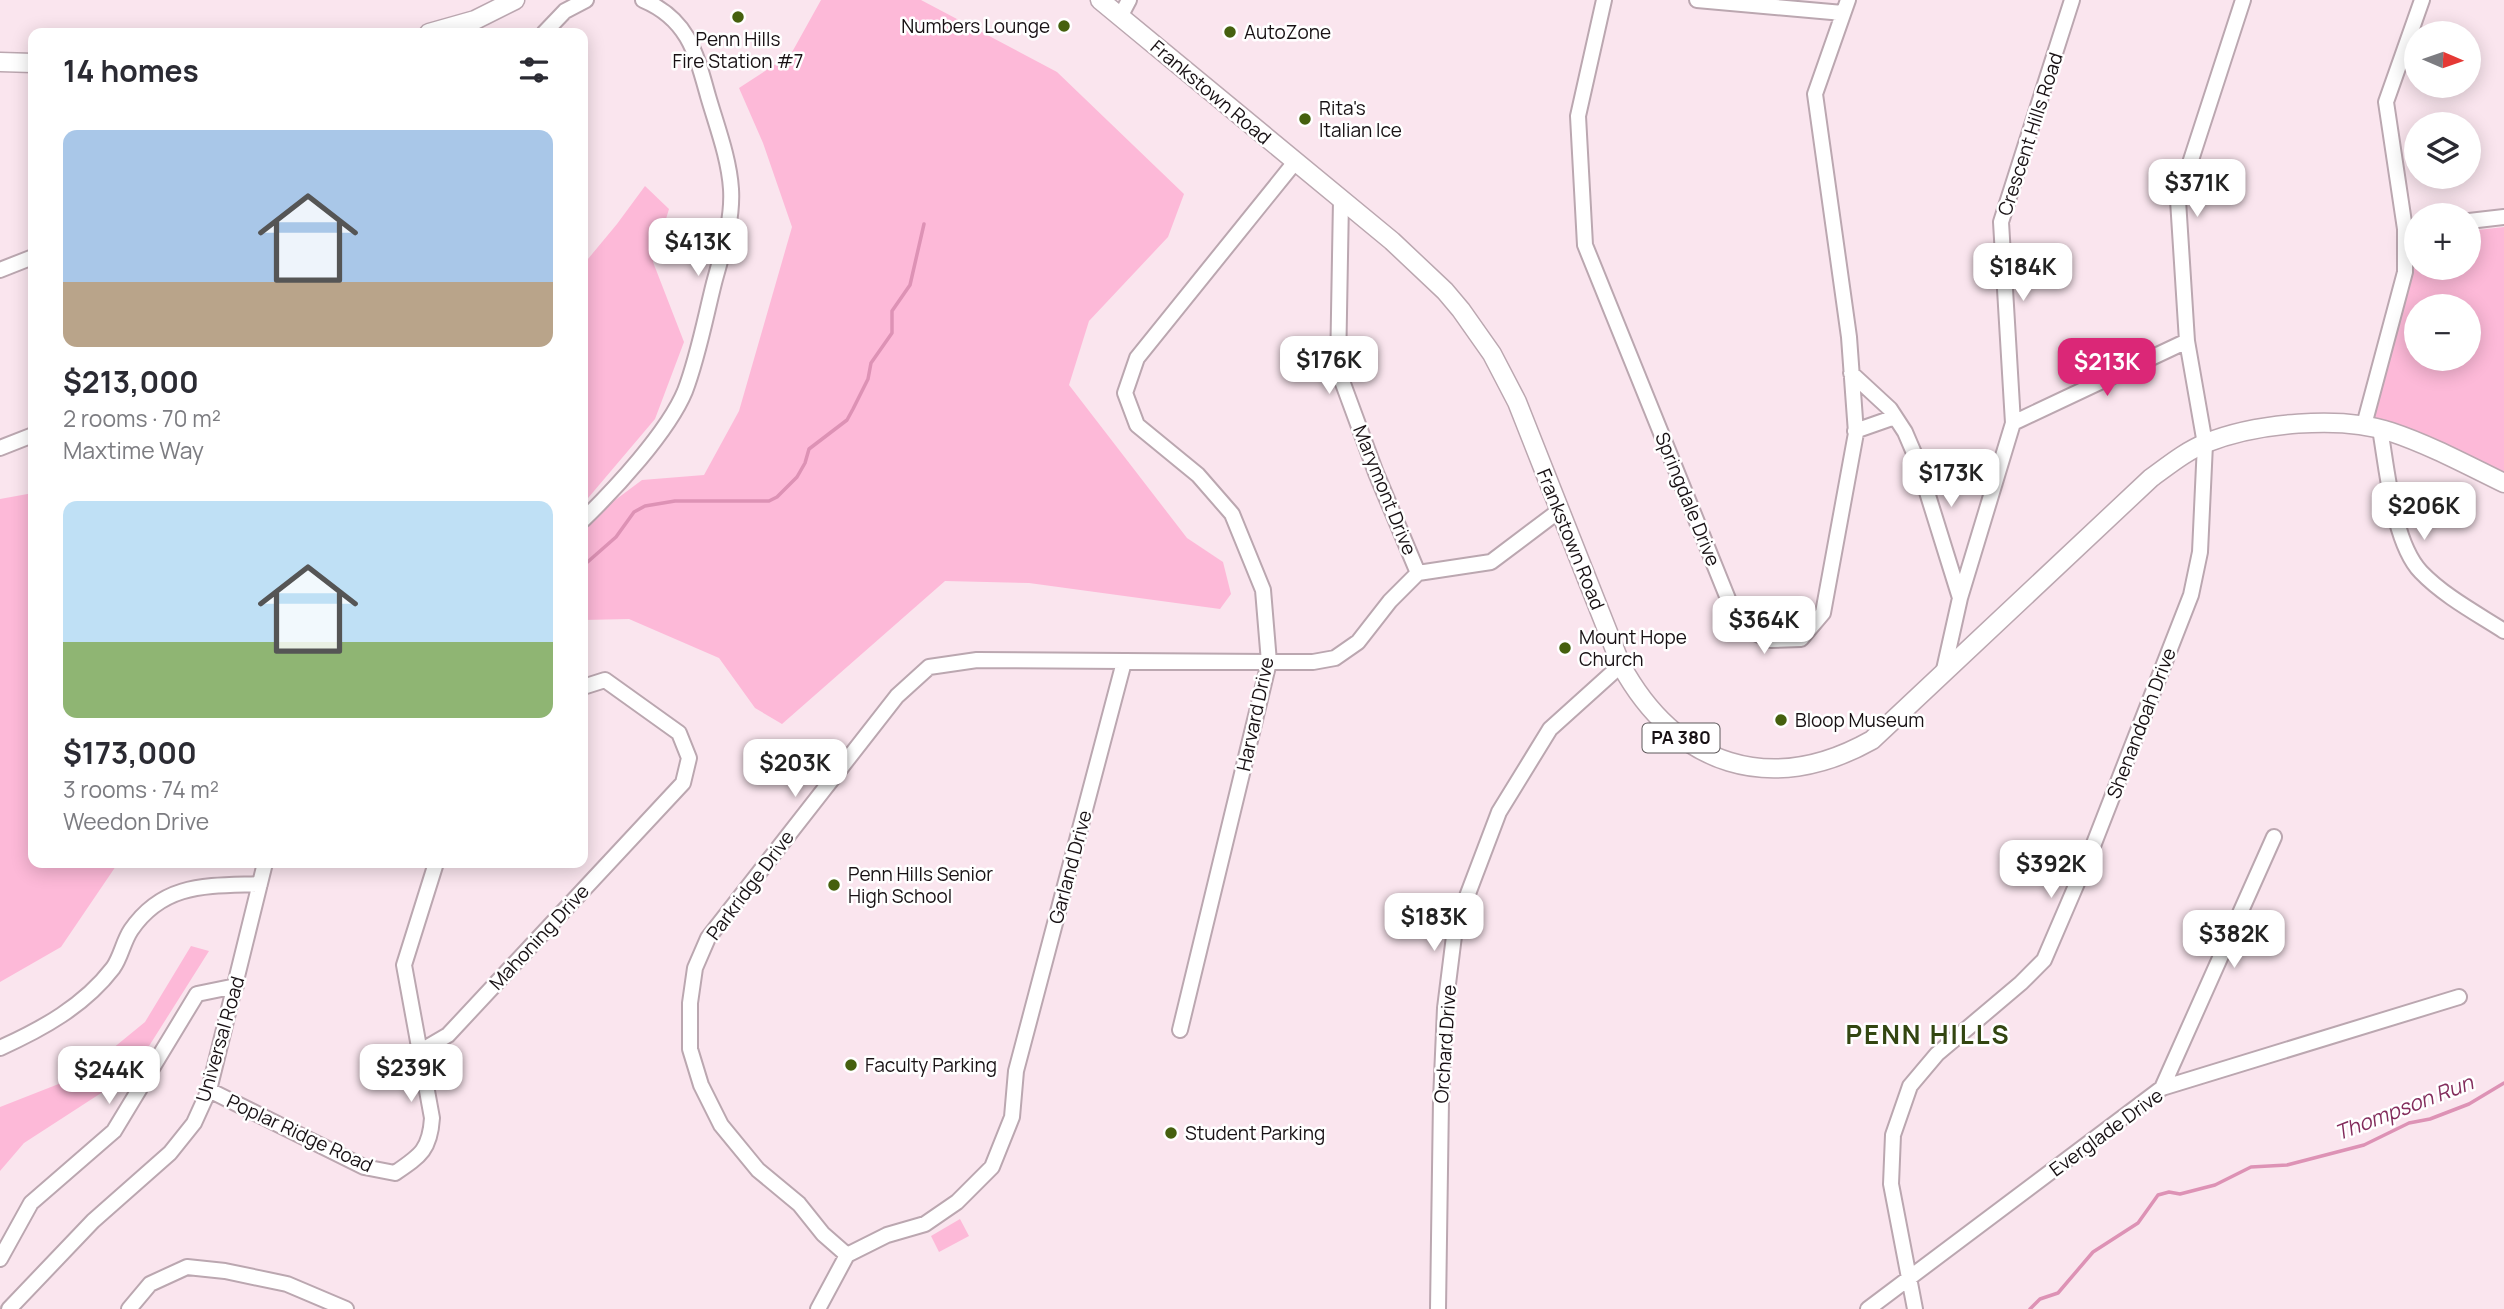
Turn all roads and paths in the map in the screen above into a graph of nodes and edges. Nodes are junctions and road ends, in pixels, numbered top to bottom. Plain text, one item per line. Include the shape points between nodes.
1 (492, 0) edge
2 (516, 0) edge
3 (586, 0) edge
4 (643, 0) edge
5 (1100, 0) edge
6 (1129, 0) edge
7 (1604, 0) edge
8 (1697, 0) edge
9 (2072, 0) edge
10 (2243, 0) edge
11 (2422, 0) edge
12 (1846, 7) edge
13 (1120, 17) junction
14 (450, 28) edge
15 (453, 28) edge
16 (549, 28) edge
17 (0, 62) edge
18 (28, 63) edge
19 (1295, 162) junction
20 (1341, 200) junction
21 (2406, 203) edge
22 (2504, 217) edge
23 (2481, 220) edge
24 (28, 259) edge
25 (0, 270) edge
26 (2404, 277) edge
27 (2187, 341) junction
28 (1851, 373) junction
29 (1895, 417) junction
30 (2013, 423) junction
31 (2372, 427) junction
32 (1856, 431) junction
33 (28, 437) edge
34 (2205, 444) junction
35 (0, 448) edge
36 (2504, 483) edge
37 (1560, 510) junction
38 (588, 515) edge
39 (1418, 573) junction
40 (1960, 598) junction
41 (2504, 632) edge
42 (1125, 662) junction
43 (1269, 662) junction
44 (1621, 665) junction
45 (1943, 676) junction
46 (588, 685) edge
47 (2274, 837) dead end
48 (264, 868) edge
49 (434, 868) edge
50 (260, 884) junction
51 (236, 986) junction
52 (2459, 997) dead end
53 (1180, 1030) dead end
54 (0, 1048) edge
55 (419, 1052) junction
56 (2162, 1088) junction
57 (209, 1090) junction
58 (847, 1255) junction
59 (0, 1259) edge
60 (1908, 1280) junction
61 (9, 1309) edge
62 (129, 1309) edge
63 (346, 1309) edge
64 (818, 1309) edge
65 (1438, 1309) edge
66 (1868, 1309) edge
67 (1915, 1309) edge

1 - 14 main road
2 - 15 main road
3 - 16 street via 565,11
4 - 38 street via 680,25 695,52 728,167 731,212 684,392 660,434
5 - 13 main road, Frankstown Road / PA 380
6 - 13 street
7 - 32 street, Springdale Drive via 1578,116 1585,245 1740,625 1771,640 1801,639 1823,613
8 - 12 street
9 - 30 street, Crescent Hills Road via 2001,222
10 - 27 street, Shenandoah Drive via 2178,200
11 - 21 street via 2386,102
12 - 28 street, Springdale Drive via 1815,94
13 - 19 main road, Frankstown Road / PA 380
17 - 18 main road
19 - 20 main road, Frankstown Road / PA 380
19 - 43 street, Harvard Drive via 1137,358 1125,393 1137,425 1198,475 1232,514 1264,590
20 - 37 main road, Frankstown Road / PA 380 via 1446,291 1476,330 1517,402
20 - 39 street, Marymont Drive via 1338,370
22 - 23 street
24 - 25 street
26 - 31 street
27 - 30 street
27 - 34 street, Shenandoah Drive
28 - 29 street
28 - 32 street, Springdale Drive
29 - 32 street
29 - 40 street via 1917,460
30 - 40 street, Crescent Hills Road
31 - 34 main road, Frankstown Road / PA 380 via 2319,422 2287,425
31 - 36 main road, Frankstown Road / PA 380 via 2413,440
31 - 41 street via 2394,510 2414,562 2438,586
33 - 35 street
34 - 45 main road, Frankstown Road / PA 380 via 2151,478
34 - 60 street, Shenandoah Drive via 2200,552 2191,595 2044,960 1937,1054 1909,1086 1893,1135 1891,1184
37 - 39 street via 1491,562
37 - 44 main road, Frankstown Road / PA 380
39 - 43 street, Parkridge Drive via 1358,642 1335,658
40 - 45 street, Crescent Hills Road
42 - 43 street, Parkridge Drive
42 - 58 street, Garland Drive via 1016,1071 1012,1117 992,1167 957,1202 925,1224 887,1235
42 - 58 street, Parkridge Drive via 977,660 929,667 897,696 708,938 695,968 690,1003 690,1049 701,1085 721,1125 758,1170 799,1204
43 - 53 street, Harvard Drive
44 - 45 main road, Frankstown Road / PA 380 via 1644,703 1685,741 1730,762 1773,768 1813,765 1857,749 1888,728
44 - 65 street, Orchard Drive via 1550,729 1499,812 1455,928 1441,1087
46 - 55 street, Mahoning Drive via 604,680 679,733 690,758 683,783 448,1035
47 - 56 street
48 - 50 street, Universal Road
49 - 55 street, Poplar Ridge Road via 404,965
50 - 51 street, Universal Road
50 - 54 street via 193,887 169,895 144,912 113,968 76,1006
51 - 57 street, Universal Road
51 - 59 street via 197,994 114,1131 31,1203
52 - 56 street, Everglade Drive
55 - 57 street, Poplar Ridge Road via 432,1118 431,1136 419,1157 395,1173 364,1167
56 - 60 street, Everglade Drive
57 - 61 street, Universal Road via 194,1123 170,1153 93,1221
58 - 64 street
60 - 66 street, Everglade Drive
60 - 67 street, Shenandoah Drive
62 - 63 street via 149,1284 187,1267 286,1284

